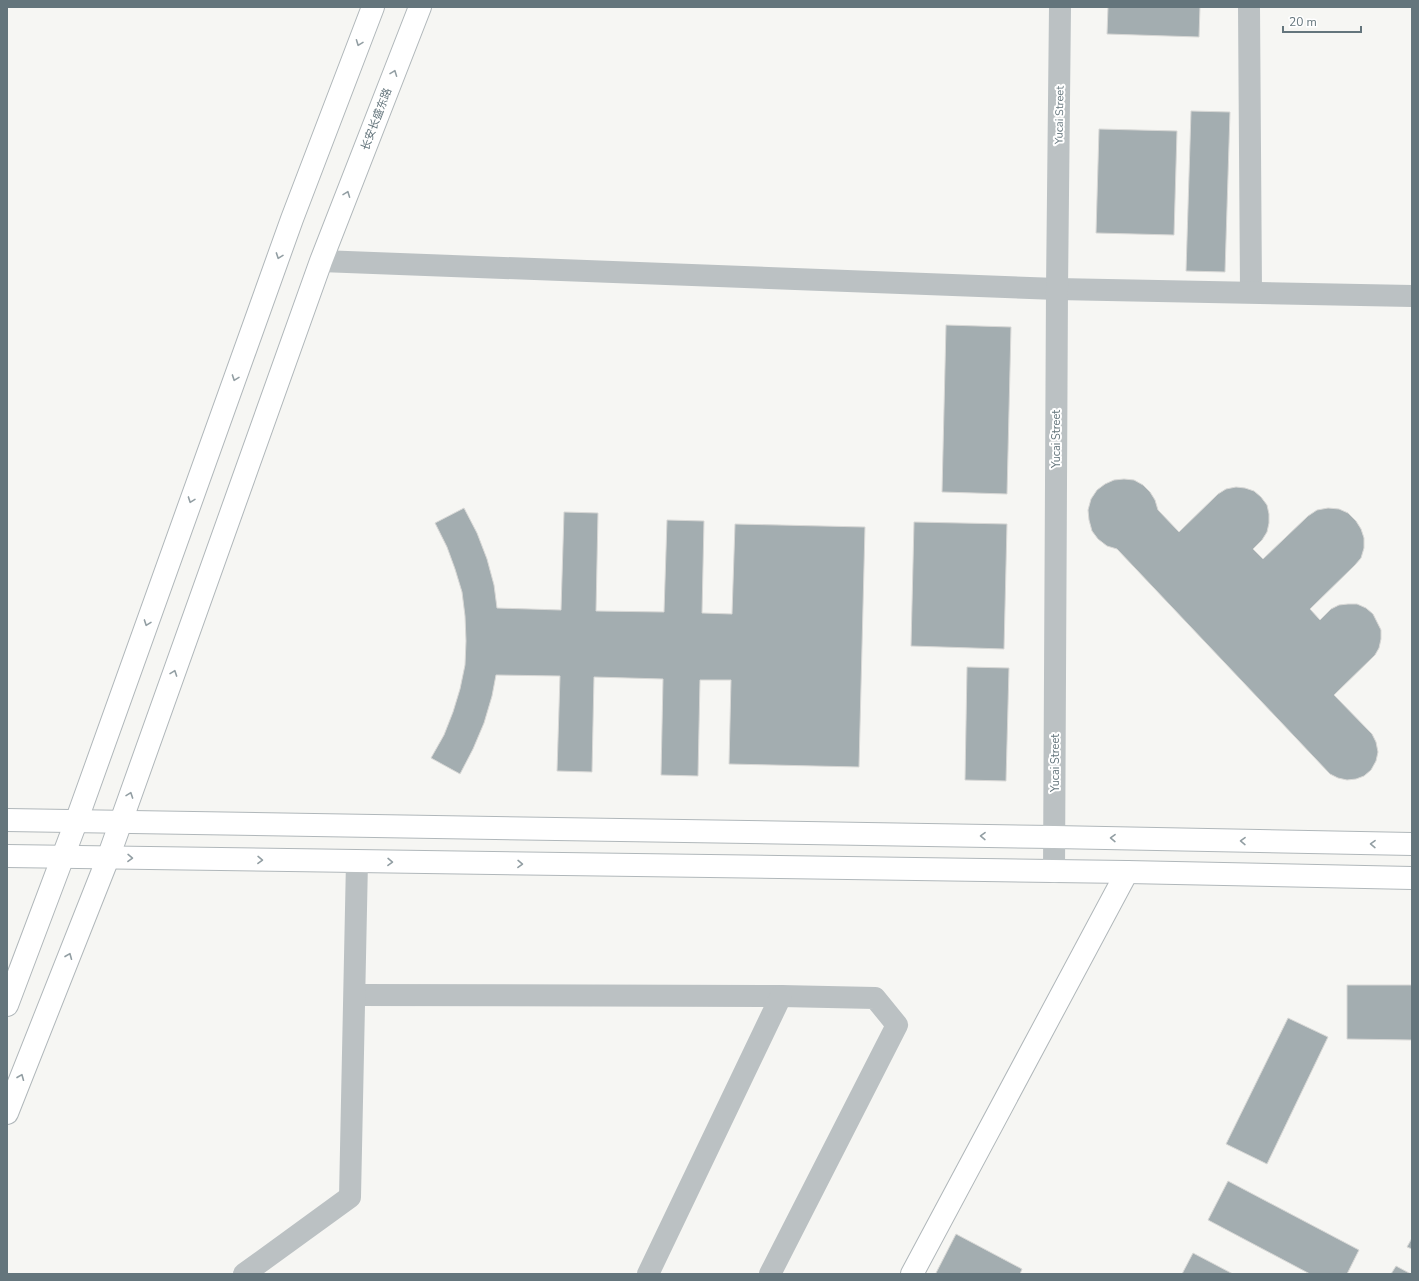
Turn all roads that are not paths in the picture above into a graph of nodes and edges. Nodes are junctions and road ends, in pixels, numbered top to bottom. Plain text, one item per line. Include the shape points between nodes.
1 (373, 7) edge
2 (420, 7) edge
3 (1060, 7) edge
4 (1249, 7) edge
5 (321, 261) junction
6 (1057, 289) junction
7 (1251, 292) junction
8 (1412, 296) edge
9 (7, 820) edge
10 (76, 822) junction
11 (121, 823) junction
12 (1054, 837) junction
13 (1412, 844) edge
14 (7, 856) edge
15 (63, 857) junction
16 (108, 858) junction
17 (357, 861) junction
18 (1054, 872) junction
19 (1127, 872) junction
20 (1412, 878) edge
21 (354, 995) junction
22 (781, 996) junction
23 (7, 1006) edge
24 (7, 1113) edge
25 (244, 1274) edge
26 (648, 1274) edge
27 (770, 1274) edge
28 (912, 1274) edge

1 -> 10 street via 292,219
5 -> 2 street, 长安长盛东路
3 - 6 street, Yucai Street
4 - 7 street
5 - 6 street
11 -> 5 street, 长安长盛东路
6 - 7 street
6 - 12 street, Yucai Street
7 - 8 street
9 - 10 street
10 - 11 street
10 - 15 street
12 -> 11 street
11 - 16 street, 长安长盛东路
13 -> 12 street
12 - 18 street, Yucai Street
14 - 15 street
15 - 16 street
15 - 23 street
16 -> 17 street
24 -> 16 street, 长安长盛东路
17 -> 18 street
17 - 21 street
18 - 19 street
19 - 20 street
19 - 28 street
21 - 22 street
21 - 25 street via 350,1197
22 - 26 street
22 - 27 street via 875,998 897,1025

